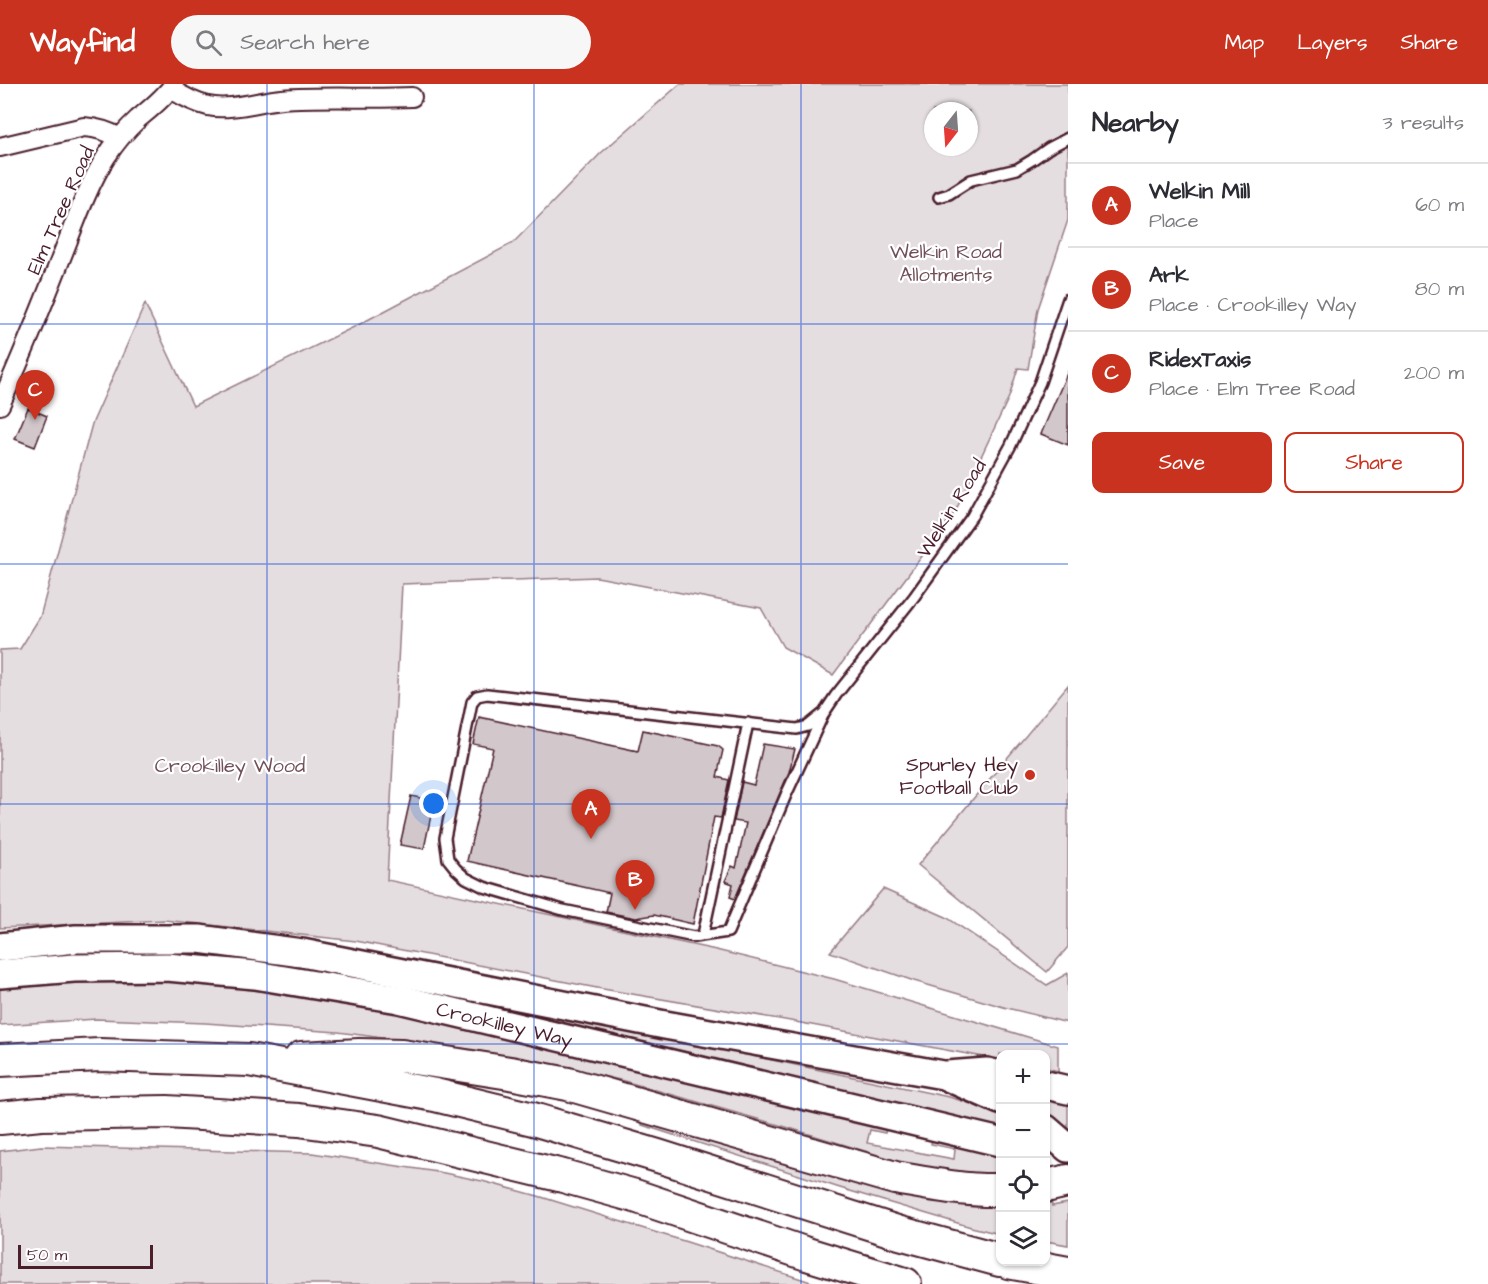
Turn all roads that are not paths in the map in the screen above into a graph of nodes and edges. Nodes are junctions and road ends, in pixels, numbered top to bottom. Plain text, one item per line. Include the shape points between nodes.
1 (172, 86) edge
2 (412, 97) dead end
3 (120, 138) junction
4 (1068, 138) edge
5 (0, 147) edge
6 (939, 197) dead end
7 (1068, 299) edge
8 (7, 372) edge
9 (0, 405) edge
10 (824, 713) junction
11 (748, 723) junction
12 (704, 935) junction
13 (0, 947) edge
14 (0, 974) edge
15 (0, 1060) edge
16 (249, 1060) junction
17 (996, 1074) edge
18 (943, 1075) junction
19 (1050, 1086) edge
20 (1068, 1090) edge
21 (996, 1099) edge
22 (0, 1118) edge
23 (1050, 1132) edge
24 (996, 1141) edge
25 (1068, 1148) edge
26 (1050, 1154) edge
27 (1068, 1159) edge
28 (1068, 1181) edge
29 (1050, 1185) edge
30 (996, 1190) edge
31 (996, 1259) edge
32 (1030, 1266) edge
33 (1068, 1273) edge
34 (905, 1284) edge

1 - 2 street via 190,100 221,108 300,98
1 - 3 street, Elm Tree Road
3 - 5 street via 84,127
3 - 8 street, Elm Tree Road via 94,179
4 - 6 lane via 1017,169 970,180
7 - 10 lane, Welkin Road via 1040,382 972,516
8 - 9 street, Elm Tree Road
10 - 11 lane, Welkin Road via 808,726 797,729
10 - 12 lane, Welkin Road via 728,932
11 - 12 lane
11 - 12 lane via 487,694 472,702 445,838 448,859 456,869 484,887 563,910 694,937
13 - 18 main road, Crookilley Way via 76,939 199,939 302,953
14 - 24 main road, Crookilley Way via 166,967 255,975 388,998
15 - 16 highway via 100,1055
16 - 30 highway via 358,1054 402,1056 510,1073 568,1084 895,1178
16 - 31 highway via 435,1095 533,1119
17 - 18 main road, Crookilley Way
18 - 21 main road, Crookilley Way
19 - 20 main road
22 - 34 highway via 167,1112 298,1120 378,1131 635,1196
23 - 25 main road
26 - 27 main road
28 - 29 highway
32 - 33 highway

